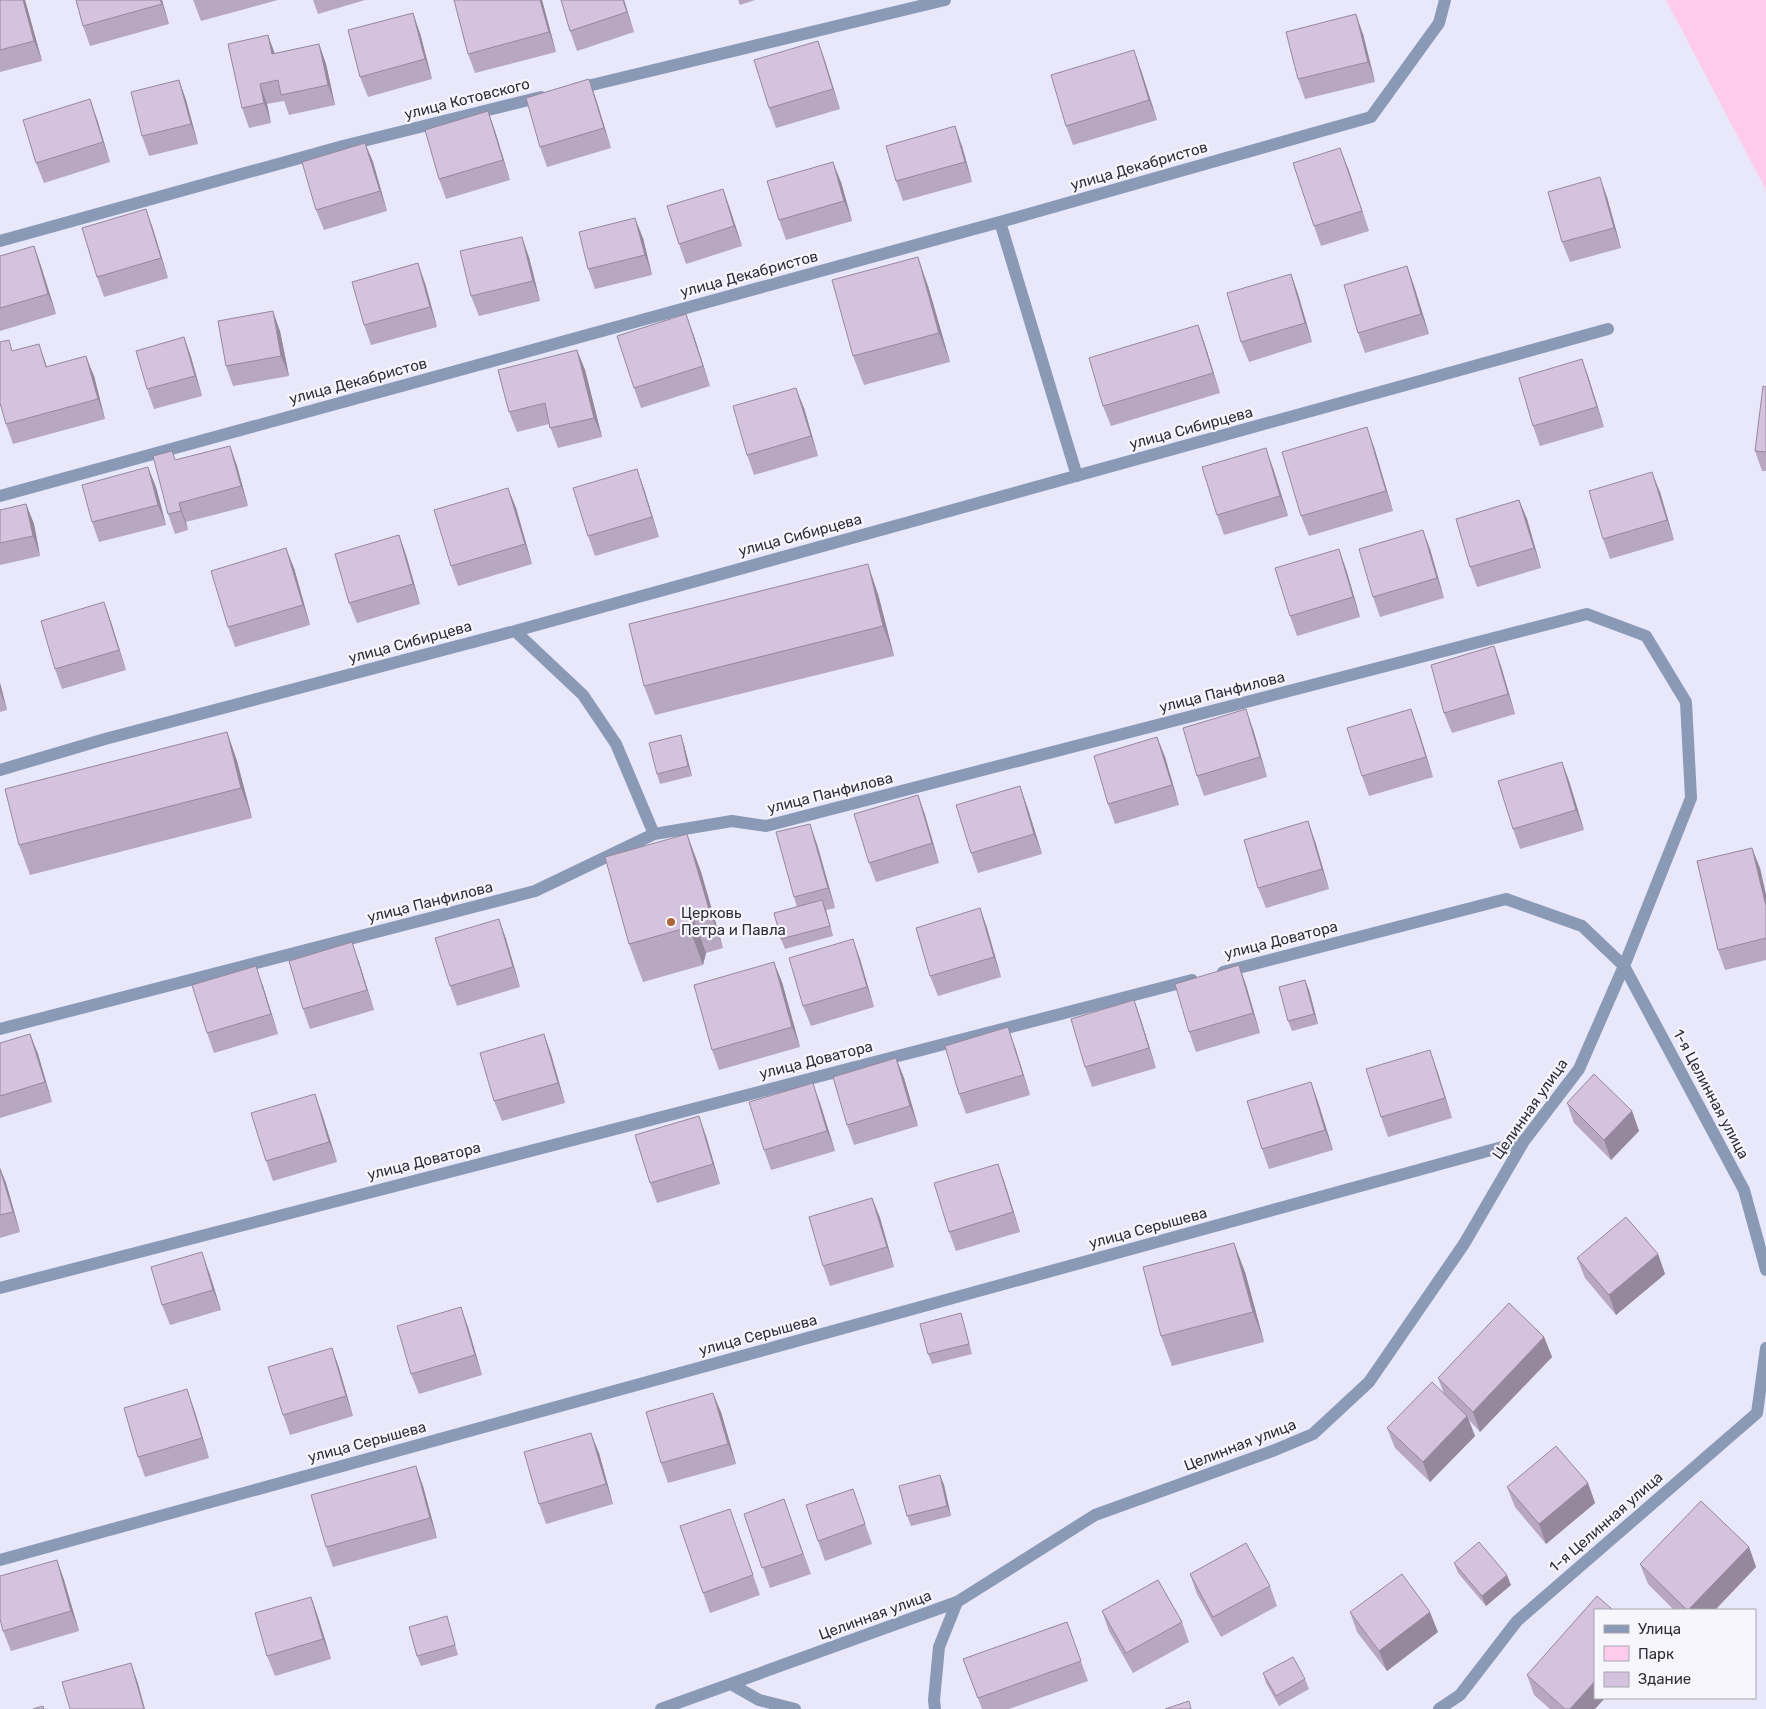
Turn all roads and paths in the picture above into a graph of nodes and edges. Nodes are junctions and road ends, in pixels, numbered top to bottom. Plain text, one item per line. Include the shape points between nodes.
1 (945, 0) edge
2 (1445, 0) edge
3 (1000, 222) junction
4 (0, 242) edge
5 (1608, 330) dead end
6 (1077, 476) junction
7 (0, 496) edge
8 (1587, 614) joint
9 (515, 631) junction
10 (0, 770) edge
11 (654, 834) junction
12 (1624, 966) junction
13 (0, 1029) edge
14 (1524, 1141) junction
15 (1766, 1270) edge
16 (0, 1288) edge
17 (1766, 1348) edge
18 (0, 1560) edge
19 (957, 1602) junction
20 (732, 1684) junction
21 (661, 1709) edge
22 (794, 1709) edge
23 (935, 1709) edge
24 (1439, 1709) edge

1 - 4 street, улица Котовского via 343,146
2 - 3 street, улица Декабристов via 1438,24 1371,118
3 - 6 street
3 - 7 street, улица Декабристов
5 - 6 street, улица Сибирцева
6 - 9 street, улица Сибирцева
8 - 11 street, улица Панфилова via 766,826 732,820
8 - 12 street, Целинная улица via 1646,636 1686,702 1691,798
9 - 10 street, улица Сибирцева via 105,739
9 - 11 street via 583,695 611,735
11 - 13 street, улица Панфилова via 535,891
12 - 14 street, Целинная улица via 1579,1069
12 - 15 street, 1-я Целинная улица via 1744,1190
12 - 16 street, улица Доватора via 1582,926 1506,899
14 - 18 street, улица Серышева
14 - 19 street, Целинная улица via 1464,1244 1369,1382 1313,1434 1095,1515
17 - 24 street, 1-я Целинная улица via 1757,1413 1517,1621 1460,1695
19 - 20 street, Целинная улица
19 - 23 street via 939,1647
20 - 21 street, Целинная улица
20 - 22 street via 759,1700

